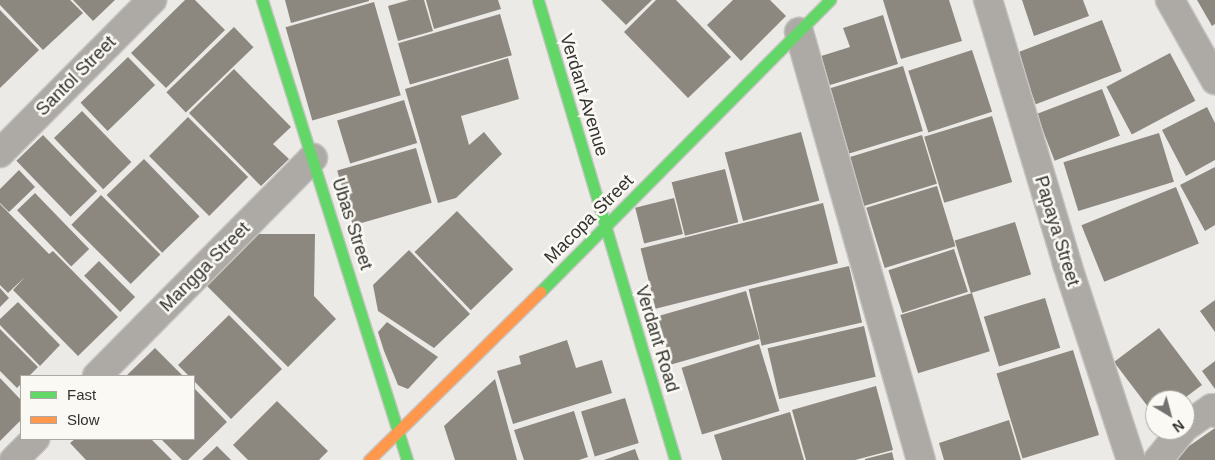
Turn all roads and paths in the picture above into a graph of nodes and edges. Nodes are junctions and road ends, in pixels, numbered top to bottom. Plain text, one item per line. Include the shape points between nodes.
1 (152, 0) edge
2 (262, 0) edge
3 (538, 0) edge
4 (830, 0) edge
5 (988, 0) edge
6 (1170, 0) edge
7 (799, 32) junction
8 (1215, 80) edge
9 (0, 153) edge
10 (313, 158) junction
11 (606, 228) junction
12 (98, 375) edge
13 (1213, 411) edge
14 (1195, 422) edge
15 (398, 430) junction
16 (34, 440) edge
17 (1175, 440) edge
18 (14, 460) edge
19 (369, 460) edge
20 (407, 460) edge
21 (675, 460) edge
22 (921, 460) edge
23 (1131, 460) edge
24 (1158, 460) edge

1 - 9 street, Santol Street
2 - 10 street, Ubas Street
3 - 11 street, Verdant Avenue
4 - 7 street, Macopa Street
5 - 23 street, Papaya Street via 1067,264
6 - 8 street
7 - 11 street, Macopa Street
7 - 22 street
10 - 12 street, Mangga Street
10 - 15 street, Ubas Street
11 - 15 street, Macopa Street
11 - 21 street, Verdant Road
13 - 14 street
15 - 19 street, Macopa Street
15 - 20 street, Ubas Street
16 - 18 street
17 - 24 street

